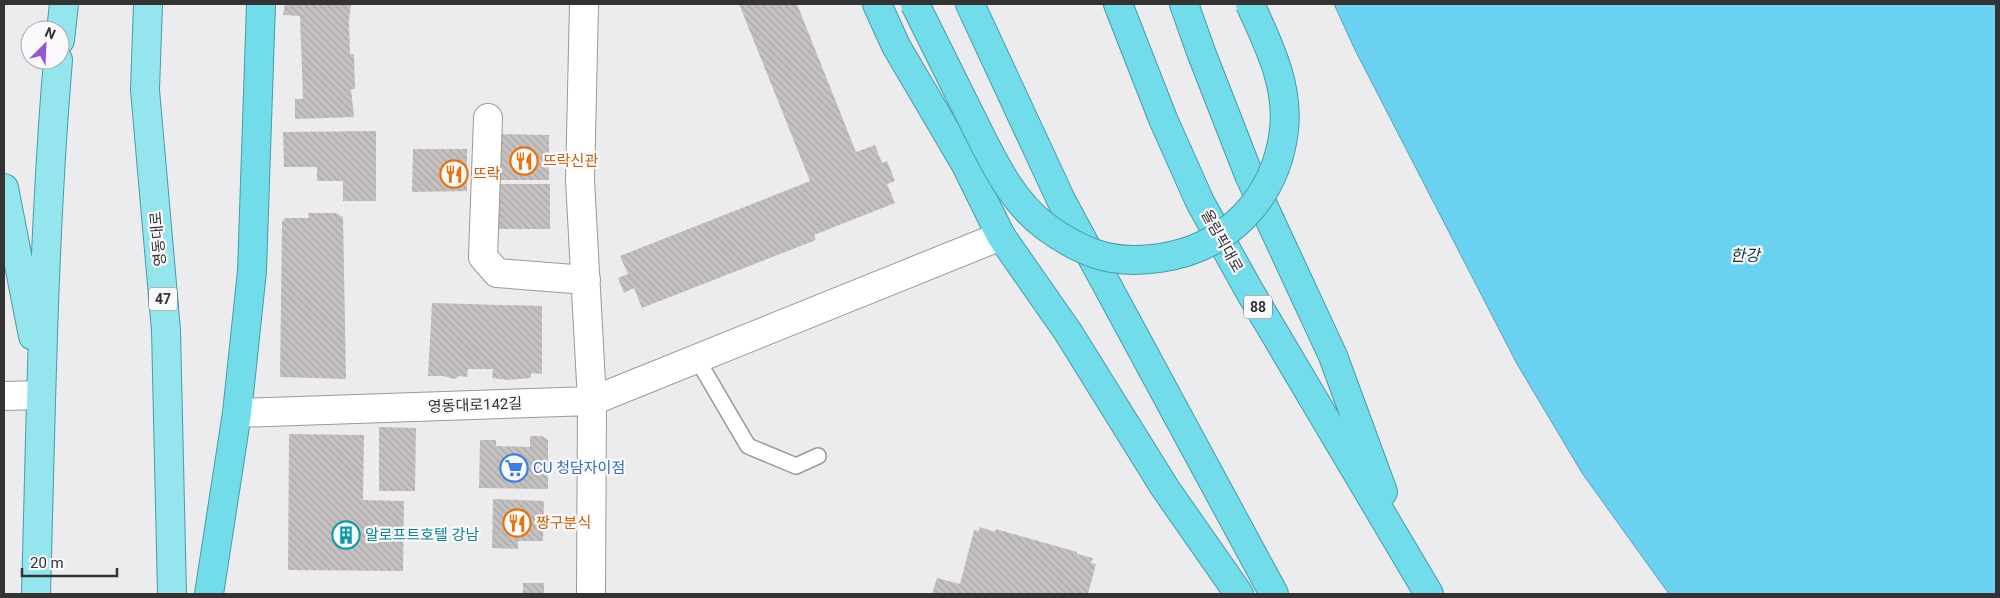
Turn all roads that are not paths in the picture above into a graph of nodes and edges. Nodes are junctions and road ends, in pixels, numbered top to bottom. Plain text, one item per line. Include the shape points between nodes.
1 (64, 4) edge
2 (148, 4) edge
3 (261, 4) edge
4 (584, 4) edge
5 (877, 4) edge
6 (915, 4) edge
7 (970, 4) edge
8 (1118, 4) edge
9 (1184, 4) edge
10 (1250, 4) edge
11 (62, 20) edge
12 (57, 70) edge
13 (488, 118) dead end
14 (4, 188) edge
15 (1001, 236) junction
16 (586, 280) junction
17 (697, 359) junction
18 (41, 387) junction
19 (4, 396) edge
20 (592, 401) junction
21 (237, 413) junction
22 (818, 456) dead end
23 (1407, 557) junction
24 (36, 594) edge
25 (172, 594) edge
26 (209, 594) edge
27 (591, 594) edge
28 (1239, 594) edge
29 (1274, 594) edge
30 (1429, 594) edge

1 - 11 main road
2 - 25 main road, 영동대로 / 47 via 145,90 166,330
3 - 21 highway via 252,271
4 - 16 street via 580,180
5 - 15 highway via 896,46 966,165
6 - 10 highway, bridge via 985,145 1022,205 1046,227 1072,243 1096,254 1121,260 1174,256 1199,248 1225,234 1262,194 1280,150 1284,106 1282,83
7 - 29 highway via 1062,202
8 - 23 highway, 올림픽대로 / 88 via 1200,202
9 - 23 highway via 1249,175 1333,356
12 - 18 main road
13 - 16 street via 482,257 497,273
14 - 18 main road
15 - 17 street, 영동대로142길
15 - 28 highway via 1068,332 1166,488
16 - 20 street
17 - 20 street, 영동대로142길
17 - 22 lane via 748,446 796,466
18 - 19 street
18 - 24 main road
20 - 21 street, 영동대로142길
20 - 27 street
21 - 26 highway
23 - 30 highway, 올림픽대로 / 88

